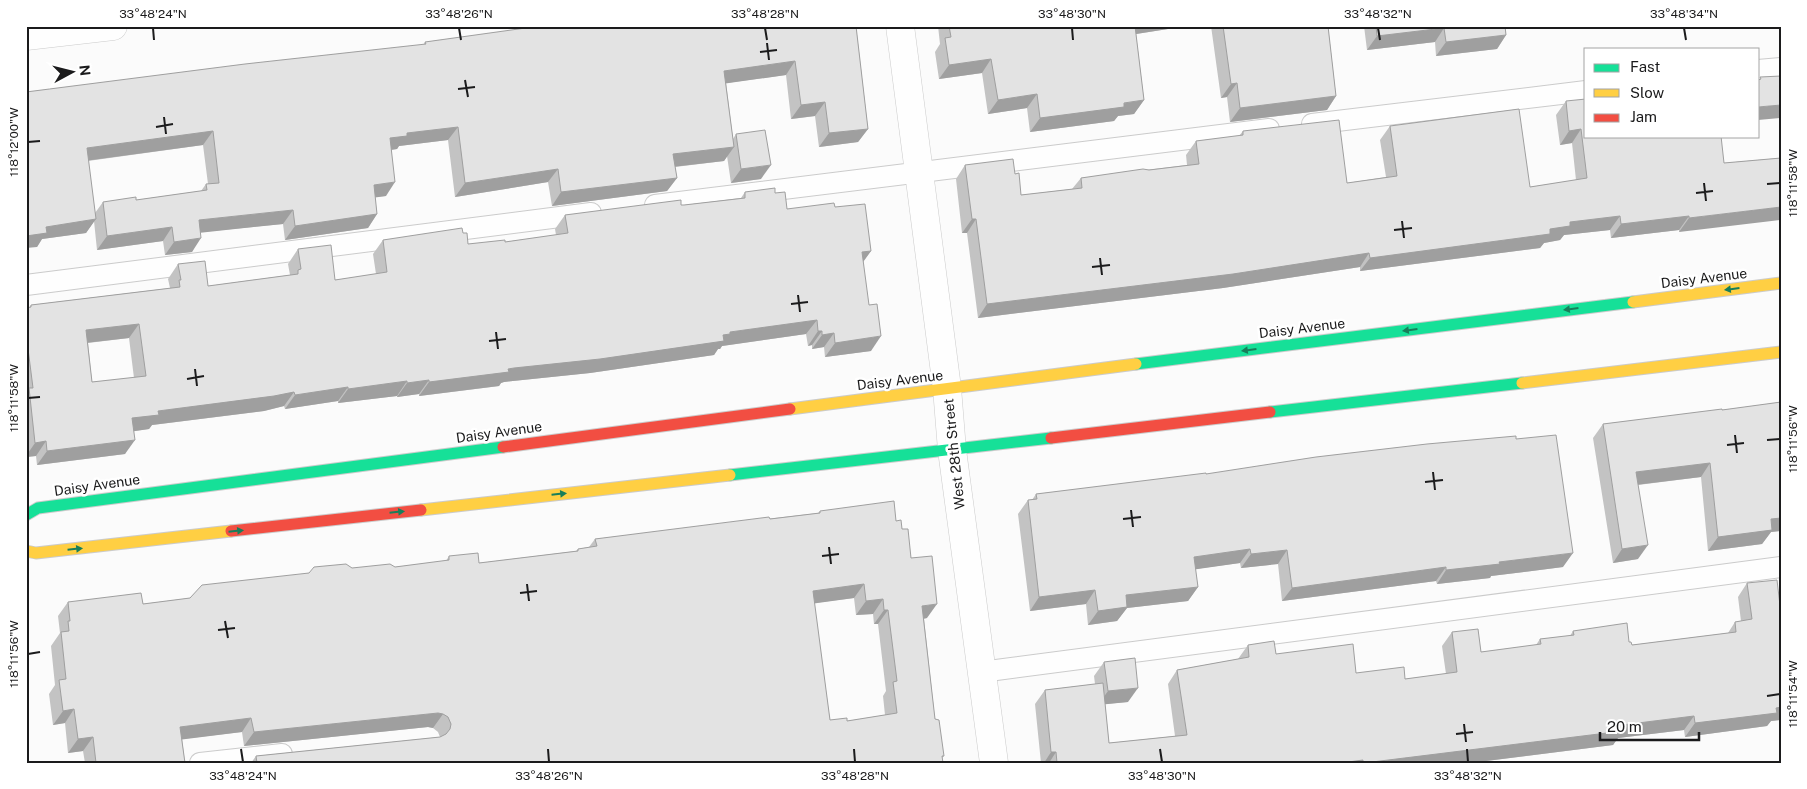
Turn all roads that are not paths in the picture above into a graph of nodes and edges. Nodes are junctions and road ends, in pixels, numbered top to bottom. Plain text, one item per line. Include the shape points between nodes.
1 (113, 26) edge
2 (900, 26) edge
3 (26, 36) edge
4 (1781, 68) edge
5 (1760, 70) edge
6 (1584, 91) edge
7 (920, 171) junction
8 (635, 208) edge
9 (606, 211) edge
10 (1781, 283) edge
11 (26, 285) edge
12 (1781, 352) edge
13 (947, 388) junction
14 (952, 450) junction
15 (26, 515) edge
16 (26, 551) edge
17 (1781, 567) edge
18 (981, 672) junction
19 (305, 752) edge
20 (200, 763) edge
21 (994, 763) edge

1 - 3 street
2 - 7 street, West 28th Street
4 - 5 lane
6 - 7 lane
7 - 8 lane
7 - 13 street, West 28th Street
9 - 11 lane
10 -> 13 street, Daisy Avenue
12 - 14 street
13 - 14 street, West 28th Street
13 - 15 street, Daisy Avenue via 38,508
16 -> 14 street via 46,552
14 - 18 street, West 28th Street
17 - 18 lane
18 - 21 street, West 28th Street
19 - 20 lane

